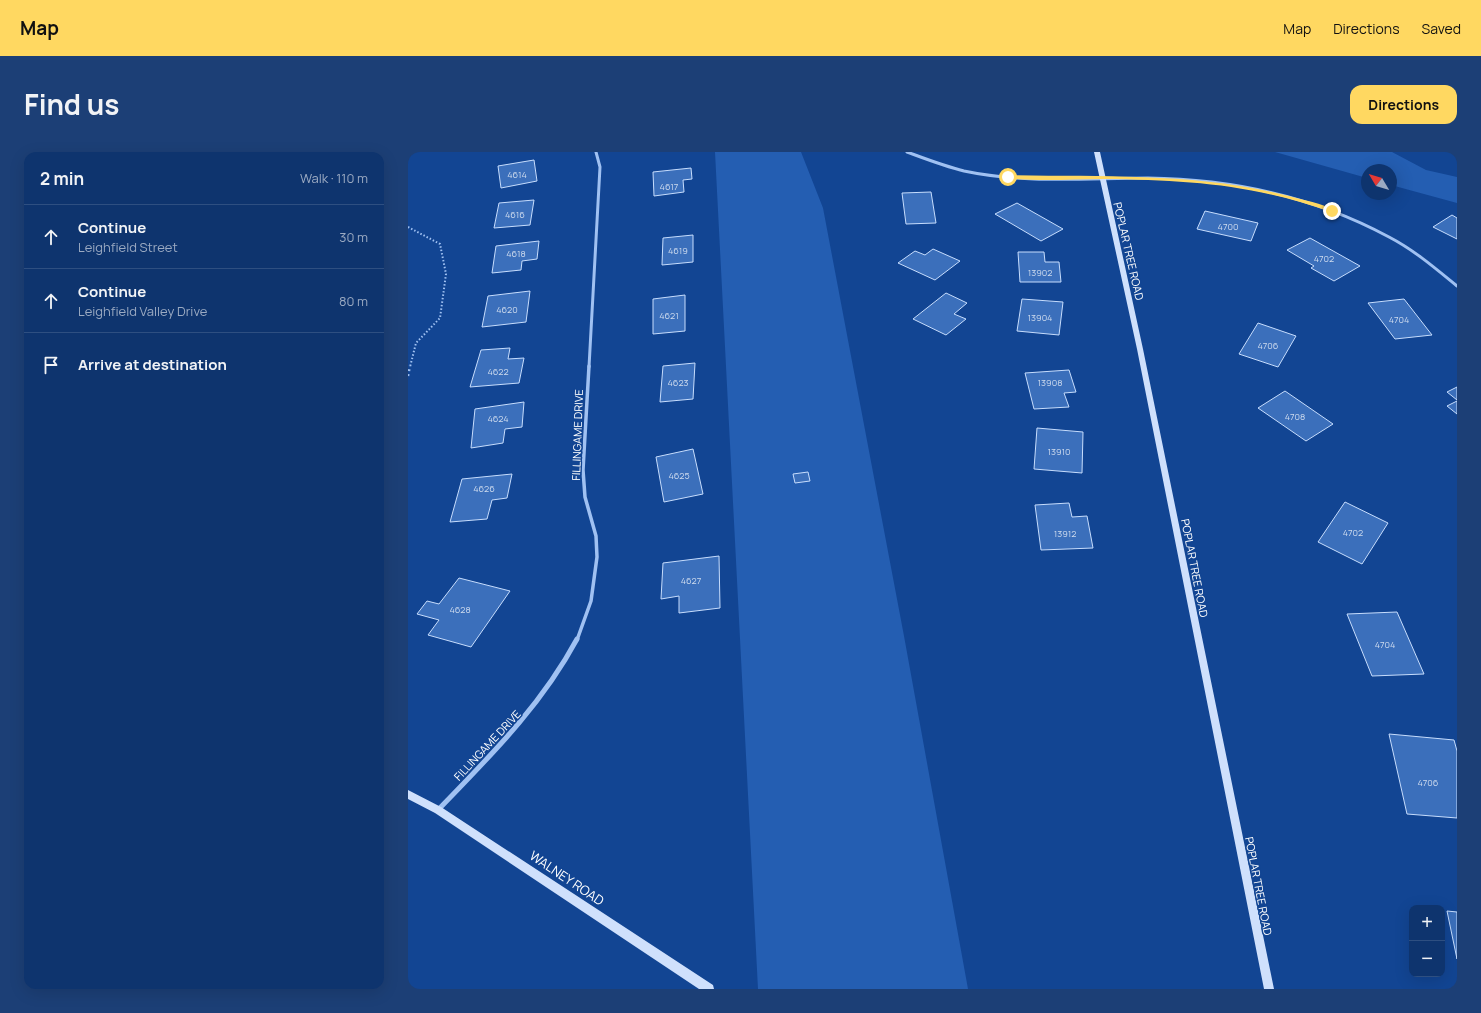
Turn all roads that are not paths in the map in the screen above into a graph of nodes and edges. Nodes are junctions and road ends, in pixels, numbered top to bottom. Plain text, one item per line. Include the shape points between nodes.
1 (596, 152) edge
2 (907, 152) edge
3 (1097, 152) edge
4 (1102, 179) junction
5 (1457, 286) edge
6 (408, 794) edge
7 (438, 810) junction
8 (709, 989) edge
9 (1269, 989) edge

1 - 7 street, FILLINGAME DRIVE via 600,167 583,470 586,498 595,534 596,566 593,594 573,648 549,688 529,713
2 - 4 street via 947,167 977,173 1014,177
3 - 4 main road, POPLAR TREE ROAD
4 - 5 street via 1172,179 1226,184 1310,203 1355,220 1400,244
4 - 9 main road, POPLAR TREE ROAD via 1140,349
6 - 7 main road, WALNEY ROAD
7 - 8 main road, WALNEY ROAD

